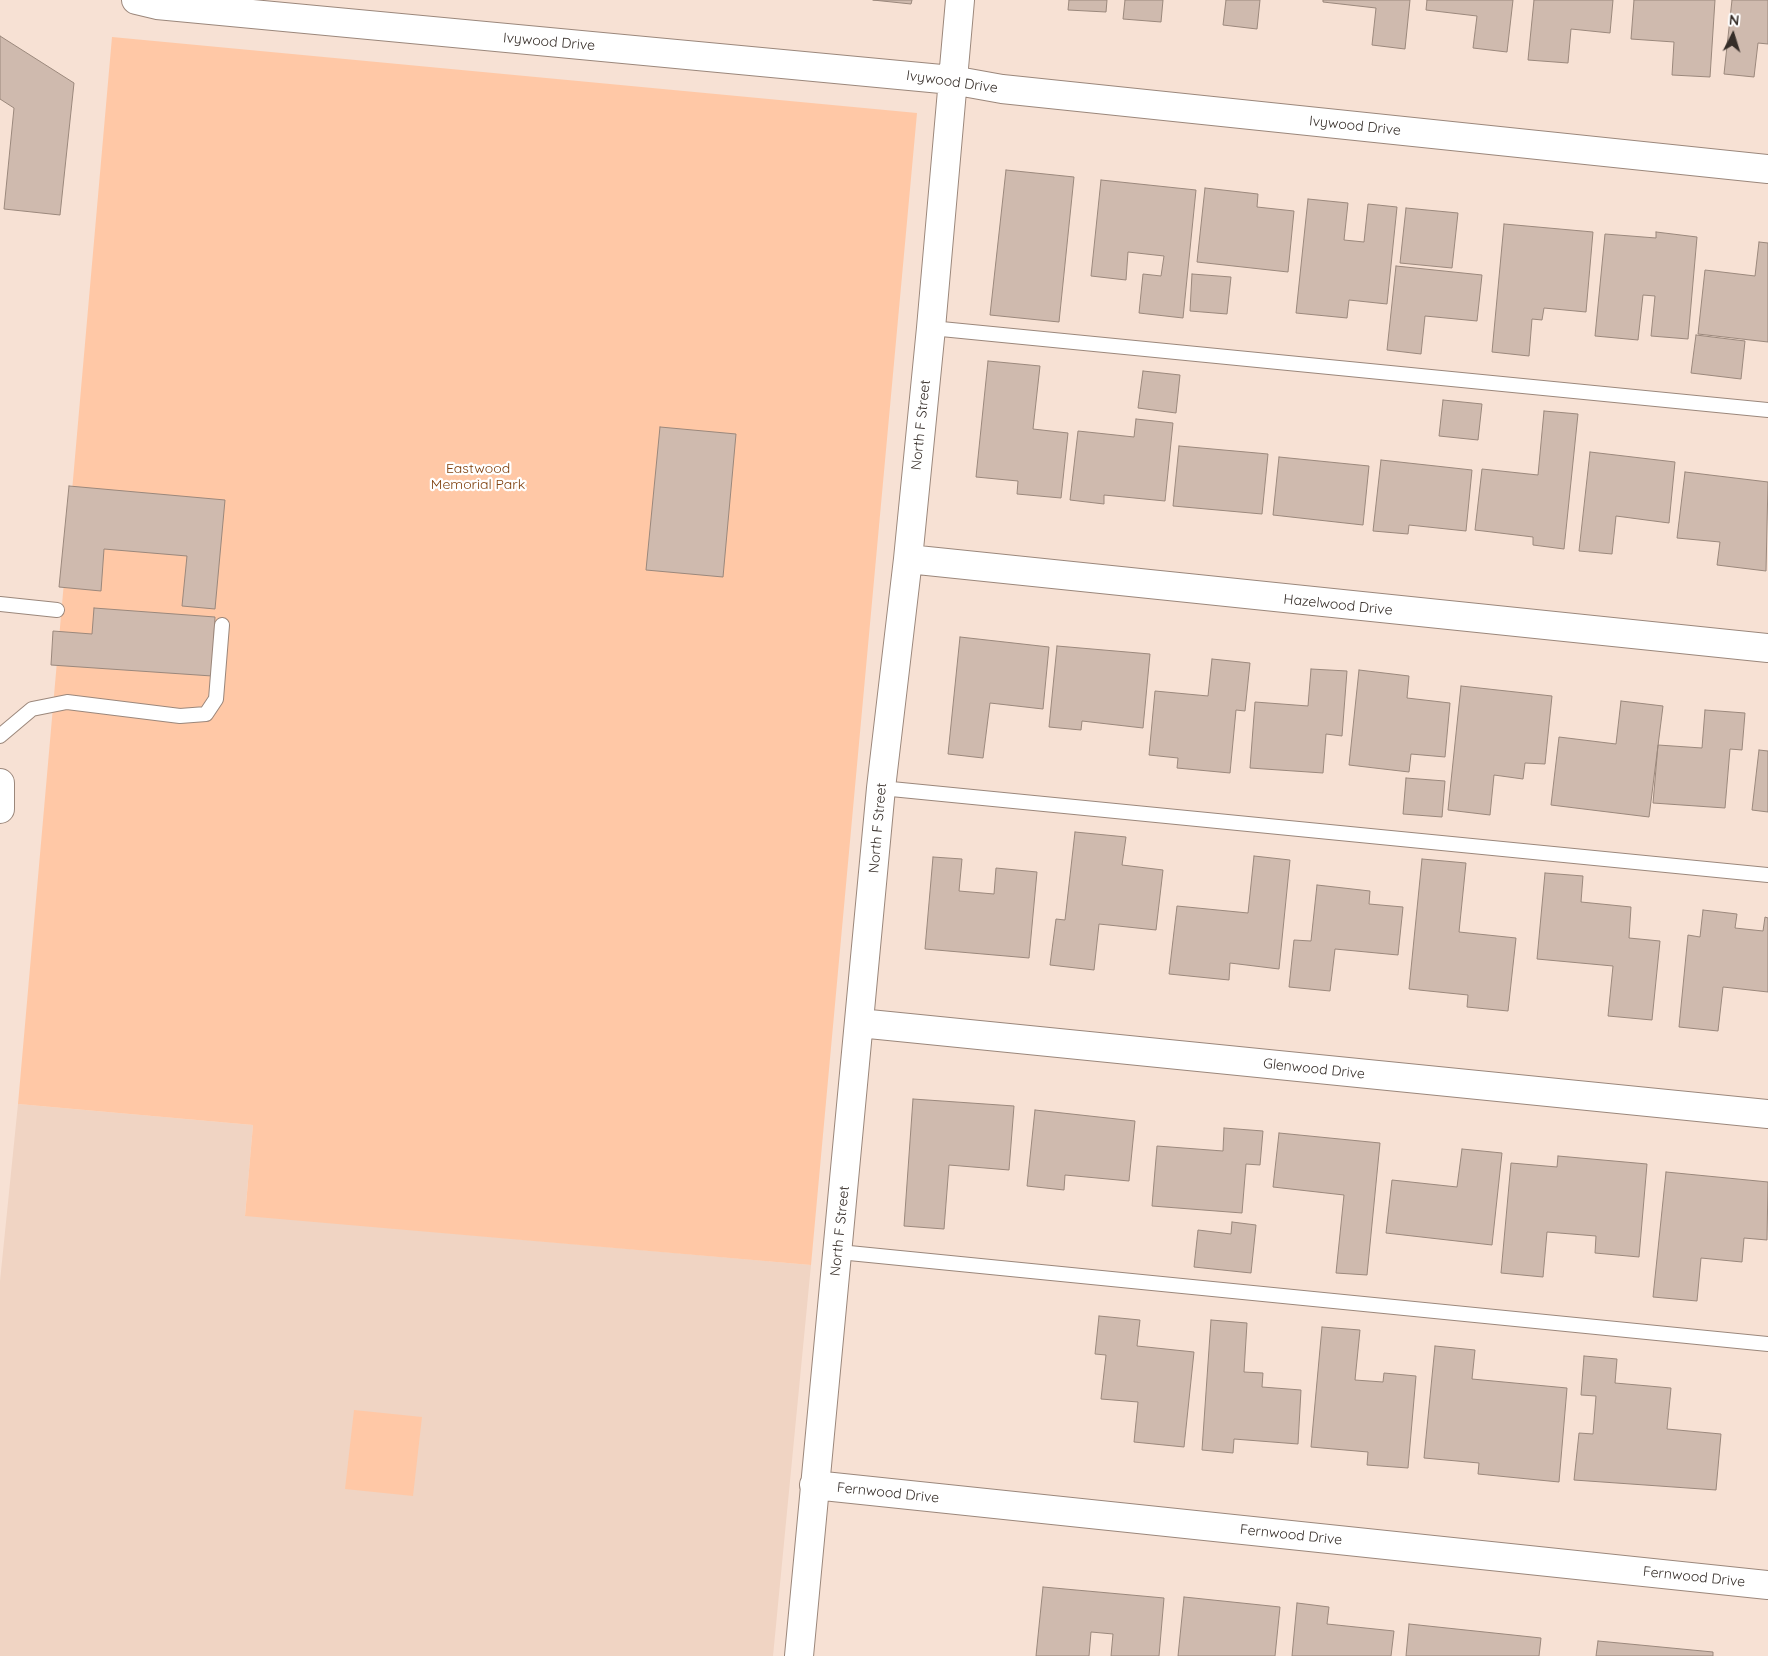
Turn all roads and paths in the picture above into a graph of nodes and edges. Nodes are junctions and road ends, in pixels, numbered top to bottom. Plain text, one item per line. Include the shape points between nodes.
1 (136, 0) edge
2 (960, 0) edge
3 (952, 80) junction
4 (1768, 169) edge
5 (930, 328) junction
6 (1768, 410) edge
7 (908, 560) junction
8 (0, 604) edge
9 (57, 610) dead end
10 (222, 624) dead end
11 (1768, 648) edge
12 (0, 736) edge
13 (0, 783) edge
14 (881, 788) junction
15 (0, 809) edge
16 (1768, 875) edge
17 (859, 1023) junction
18 (1768, 1114) edge
19 (839, 1252) junction
20 (1768, 1344) edge
21 (814, 1485) junction
22 (1768, 1585) edge
23 (798, 1656) edge

1 - 3 street, Ivywood Drive via 157,5
2 - 3 street, North F Street
3 - 4 street, Ivywood Drive via 1002,89
3 - 5 street, North F Street
5 - 6 lane
5 - 7 street, North F Street
7 - 11 street, Hazelwood Drive
7 - 14 street, North F Street
8 - 9 lane
10 - 12 lane via 216,699 206,714 180,716 67,702 32,709
13 - 15 street
14 - 16 lane
14 - 17 street, North F Street
17 - 18 street, Glenwood Drive
17 - 19 street, North F Street
19 - 20 lane
19 - 21 street, North F Street
21 - 22 street, Fernwood Drive
21 - 23 street, North F Street

